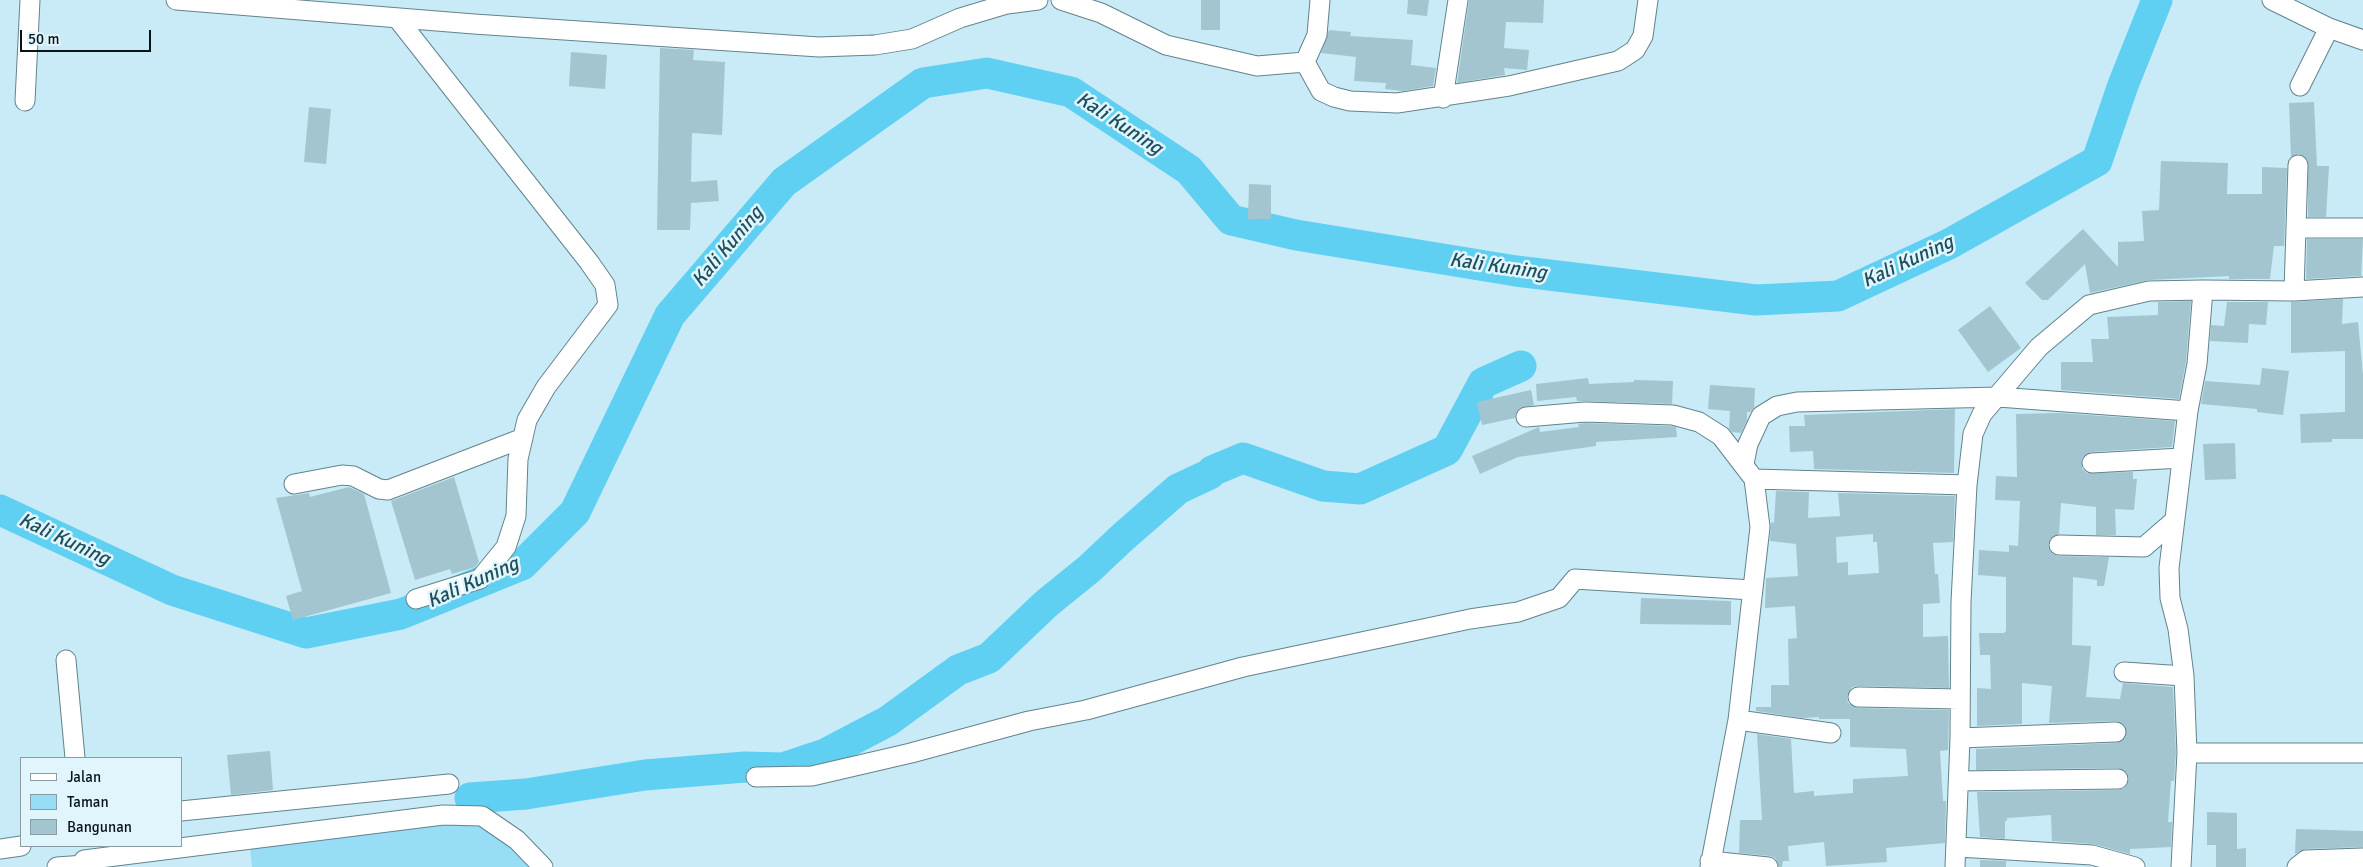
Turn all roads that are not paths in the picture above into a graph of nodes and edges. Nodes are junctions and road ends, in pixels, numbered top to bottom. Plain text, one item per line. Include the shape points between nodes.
1 (30, 0) edge
2 (176, 0) edge
3 (1038, 0) edge
4 (1061, 0) edge
5 (1320, 0) edge
6 (1458, 0) edge
7 (1648, 0) edge
8 (2272, 0) edge
9 (397, 18) junction
10 (2329, 28) junction
11 (2363, 40) edge
12 (1305, 62) junction
13 (2300, 86) dead end
14 (1443, 98) junction
15 (25, 101) dead end
16 (2298, 165) dead end
17 (2296, 228) junction
18 (2363, 228) edge
19 (2363, 287) edge
20 (2203, 290) junction
21 (2294, 291) junction
22 (1998, 397) junction
23 (2188, 411) junction
24 (1526, 417) dead end
25 (523, 438) junction
26 (2181, 458) junction
27 (2092, 463) dead end
28 (1749, 471) junction
29 (294, 484) dead end
30 (1967, 485) junction
31 (2174, 521) junction
32 (2059, 544) dead end
33 (1752, 590) junction
34 (416, 599) dead end
35 (66, 660) dead end
36 (2124, 672) dead end
37 (2184, 676) junction
38 (1858, 698) dead end
39 (1960, 699) junction
40 (1738, 720) junction
41 (2116, 732) dead end
42 (1831, 733) dead end
43 (1960, 738) junction
44 (2187, 753) junction
45 (2363, 753) edge
46 (75, 757) edge
47 (756, 777) dead end
48 (2118, 779) dead end
49 (1959, 781) junction
50 (449, 784) dead end
51 (182, 811) edge
52 (20, 846) edge
53 (182, 847) edge
54 (182, 847) edge
55 (1958, 847) junction
56 (0, 849) edge
57 (2363, 858) edge
58 (84, 859) edge
59 (1710, 864) edge
60 (57, 867) edge
61 (543, 867) edge
62 (1768, 867) edge
63 (1955, 867) edge
64 (2136, 867) edge
65 (2181, 867) edge
66 (2296, 867) edge

1 - 15 street
2 - 9 street
3 - 9 street via 1007,4 960,18 912,39 875,45 819,47
4 - 12 street via 1101,13 1166,45 1257,66
5 - 12 street via 1317,35
6 - 14 street
7 - 14 street via 1643,36 1635,50 1618,61
8 - 10 street
9 - 25 street via 605,285 608,305 546,387 527,420
10 - 11 street
10 - 13 street
12 - 14 street via 1321,91 1334,97 1397,103
16 - 17 street
17 - 18 street
17 - 21 street
19 - 21 street
20 - 21 street
20 - 22 street via 2150,291 2089,305 2039,347
20 - 23 street via 2197,364
22 - 23 street
22 - 28 street via 1797,402 1777,406 1761,416 1748,444
22 - 30 street via 1982,414 1973,434
23 - 26 street
24 - 28 street via 1584,412 1673,415 1699,422 1722,436
25 - 29 street via 388,490 342,474
25 - 34 street via 518,459 516,516 506,547 480,579
26 - 27 street
26 - 31 street
28 - 30 street
28 - 33 street via 1760,527
30 - 39 street via 1960,602
31 - 32 street via 2144,547
31 - 37 street via 2168,568
33 - 40 street
33 - 47 street via 1575,579 1559,598 1518,612 1243,667 1086,710 1029,721 812,776
35 - 46 street
36 - 37 street
37 - 44 street
38 - 39 street
39 - 43 street
40 - 42 street
40 - 59 street
41 - 43 street
43 - 49 street
44 - 45 street
44 - 65 street
48 - 49 street
49 - 55 street
50 - 51 street
52 - 56 street
53 - 61 street via 443,815 482,816 517,840
54 - 58 street
55 - 63 street
55 - 64 street via 2092,856
57 - 66 street via 2306,860
58 - 60 street
59 - 62 street

